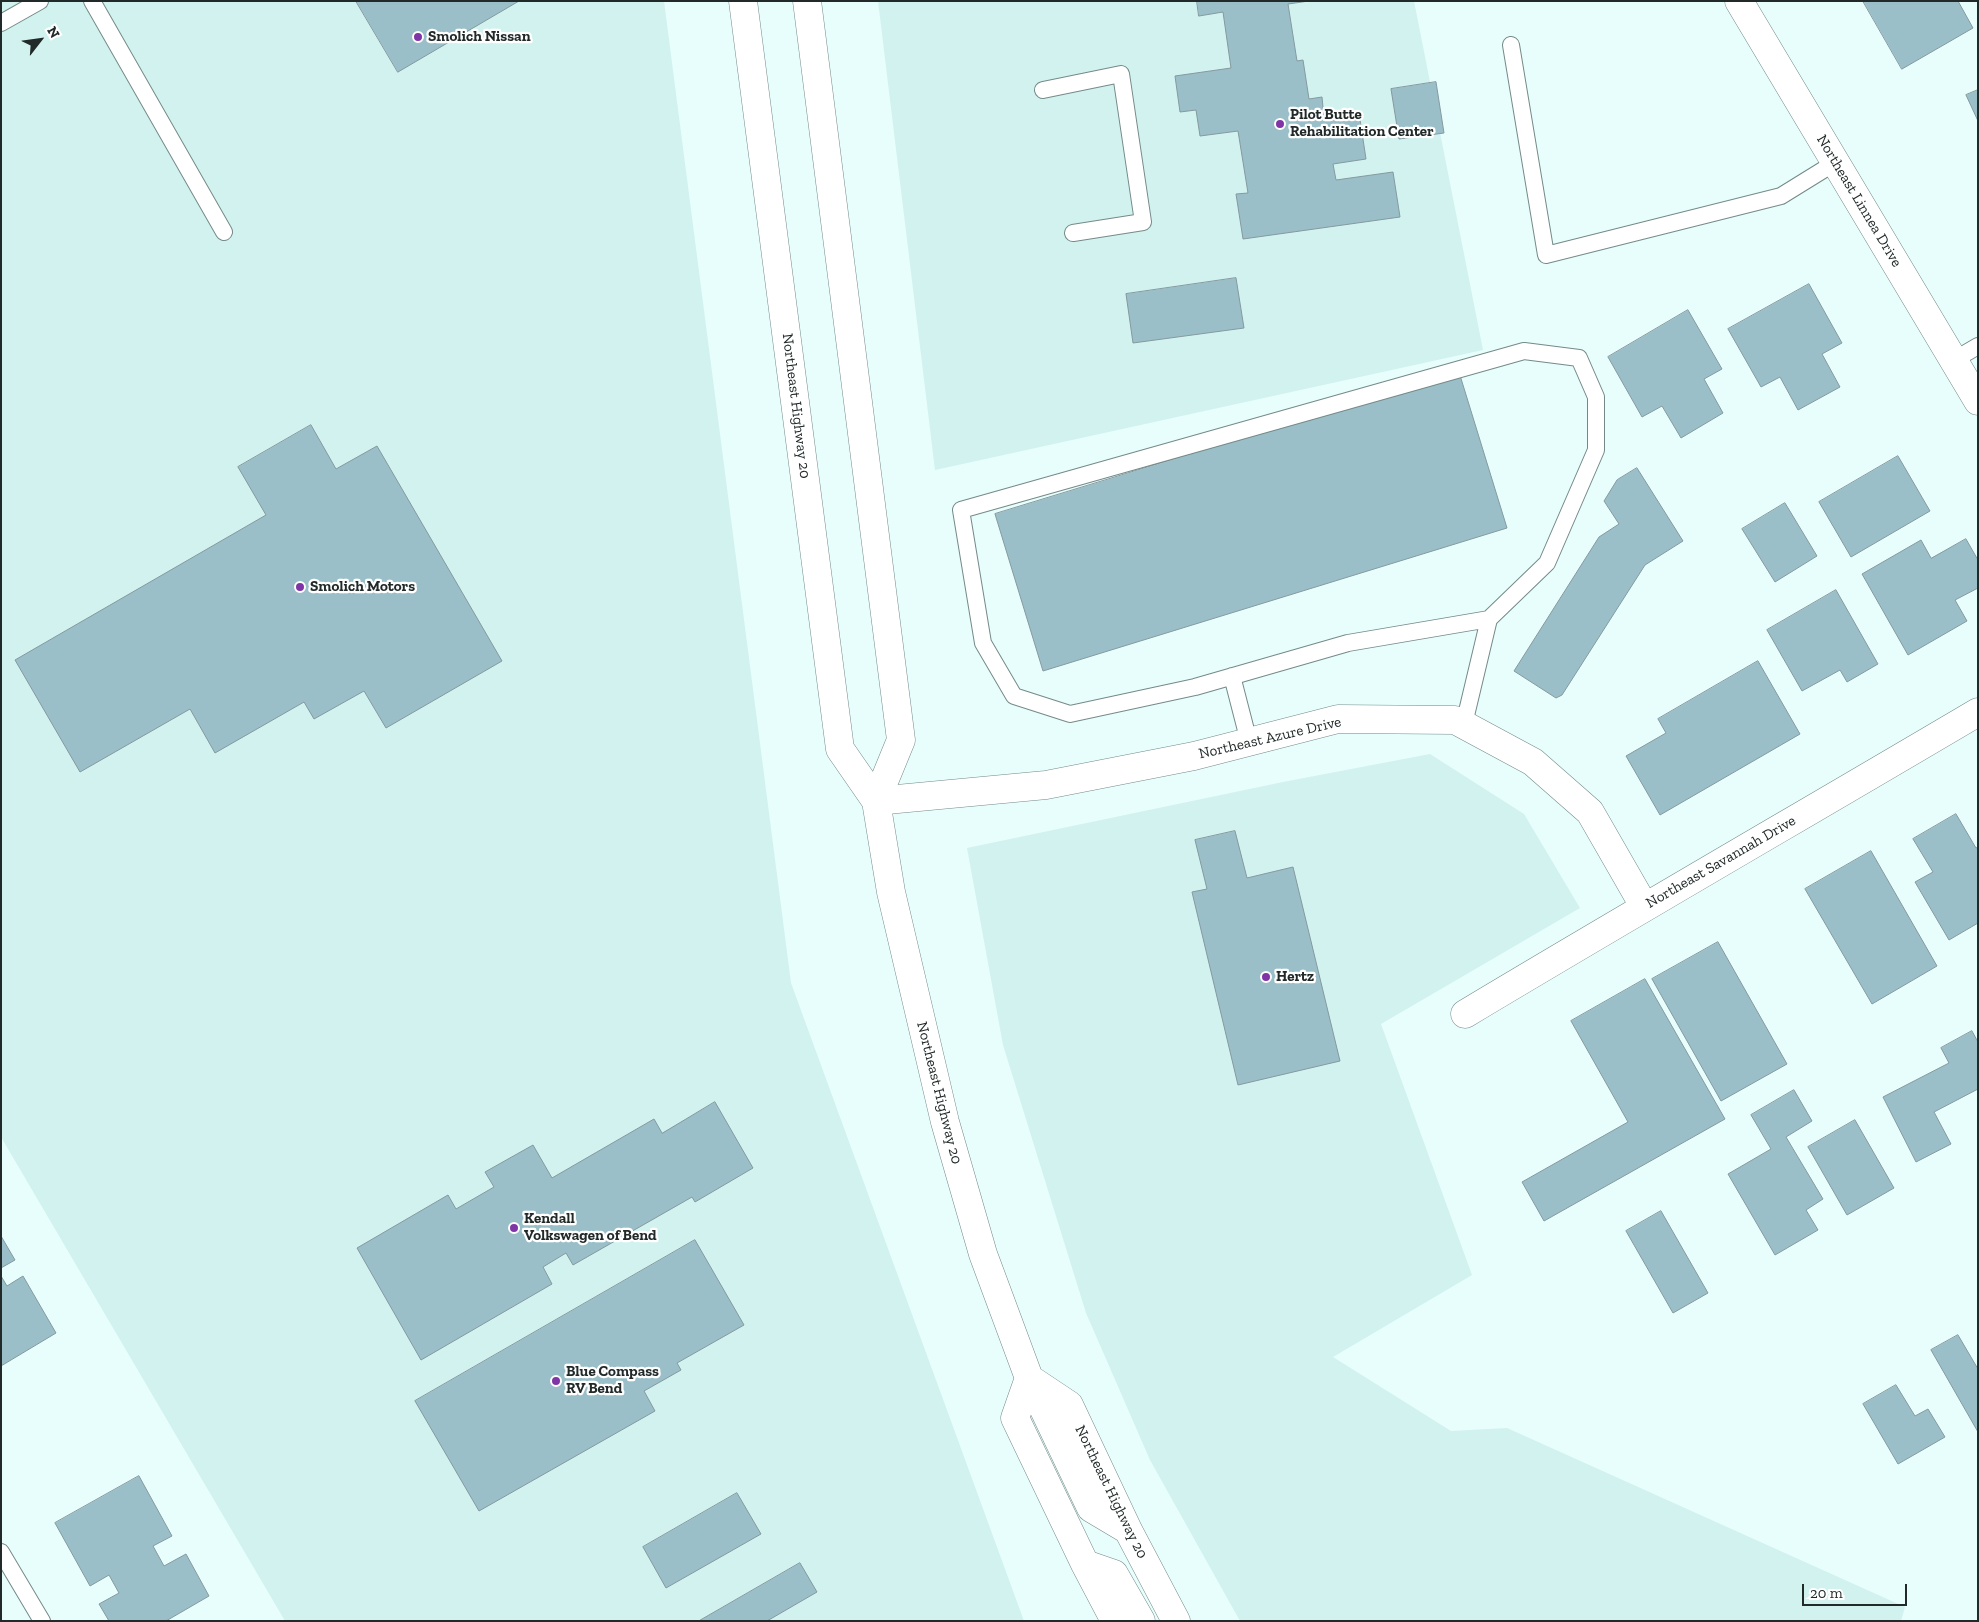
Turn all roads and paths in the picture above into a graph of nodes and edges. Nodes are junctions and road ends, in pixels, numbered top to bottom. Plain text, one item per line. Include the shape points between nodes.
1 (40, 1) edge
2 (92, 1) edge
3 (743, 1) edge
4 (808, 1) edge
5 (1739, 1) edge
6 (1, 23) edge
7 (1511, 45) dead end
8 (1043, 90) dead end
9 (1836, 162) junction
10 (224, 232) dead end
11 (1073, 233) dead end
12 (1978, 346) edge
13 (1954, 360) junction
14 (1978, 401) edge
15 (1489, 619) junction
16 (1232, 676) junction
17 (1978, 712) edge
18 (1464, 724) junction
19 (1249, 742) junction
20 (876, 800) junction
21 (1644, 906) junction
22 (1465, 1014) dead end
23 (1029, 1378) junction
24 (1, 1552) edge
25 (1085, 1564) junction
26 (42, 1621) edge
27 (1116, 1621) edge
28 (1141, 1621) edge
29 (1176, 1621) edge

1 - 6 lane
2 - 10 lane
3 - 20 main road, Northeast Highway 20 via 840,749
4 - 20 main road via 901,740
5 - 9 main road, Northeast Linnea Drive
7 - 9 lane via 1546,255 1781,196
8 - 11 lane via 1121,74 1142,222
9 - 13 main road, Northeast Linnea Drive
12 - 13 lane
13 - 14 main road, Northeast Linnea Drive
15 - 16 lane via 1348,643
15 - 16 lane via 1547,563 1596,450 1596,398 1579,358 1524,351 960,510 983,643 1014,696 1070,714
15 - 18 lane
16 - 19 lane
17 - 21 main road, Northeast Savannah Drive
18 - 19 main road, Northeast Azure Drive via 1455,720 1338,719
18 - 21 main road, Northeast Azure Drive via 1533,762 1590,812
19 - 20 main road, Northeast Azure Drive via 1046,785
20 - 23 main road, Northeast Highway 20 via 891,892 945,1122 983,1254
21 - 22 main road, Northeast Savannah Drive
23 - 25 main road via 1015,1418
23 - 29 main road, Northeast Highway 20 via 1091,1508 1128,1530
24 - 26 lane
25 - 27 main road
25 - 28 main road via 1114,1574

